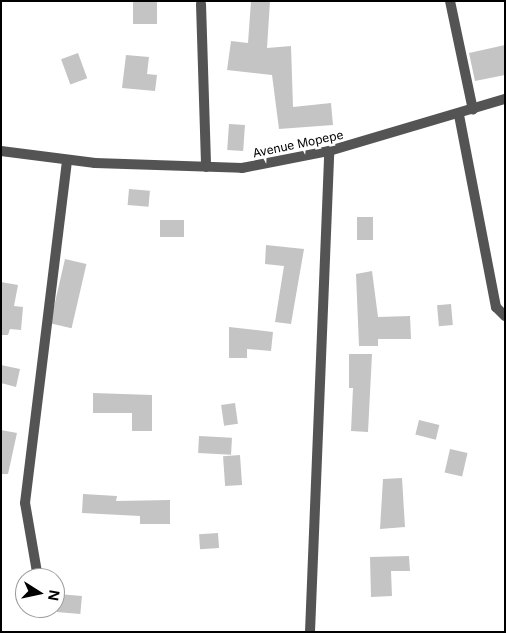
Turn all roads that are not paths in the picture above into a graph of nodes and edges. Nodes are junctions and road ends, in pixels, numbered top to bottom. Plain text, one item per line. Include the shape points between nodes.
1 (450, 1) edge
2 (201, 4) dead end
3 (505, 99) edge
4 (473, 110) junction
5 (460, 115) junction
6 (1, 151) edge
7 (329, 151) junction
8 (67, 161) junction
9 (206, 167) junction
10 (505, 316) edge
11 (36, 568) edge
12 (310, 632) edge

1 - 4 street
2 - 9 street
3 - 4 street, Avenue Mopepe
4 - 5 street, Avenue Mopepe
5 - 7 street, Avenue Mopepe
5 - 10 street via 496,308
6 - 8 street, Avenue Mopepe
7 - 9 street, Avenue Mopepe via 273,165
7 - 12 street
8 - 9 street, Avenue Mopepe
8 - 11 street via 25,503

